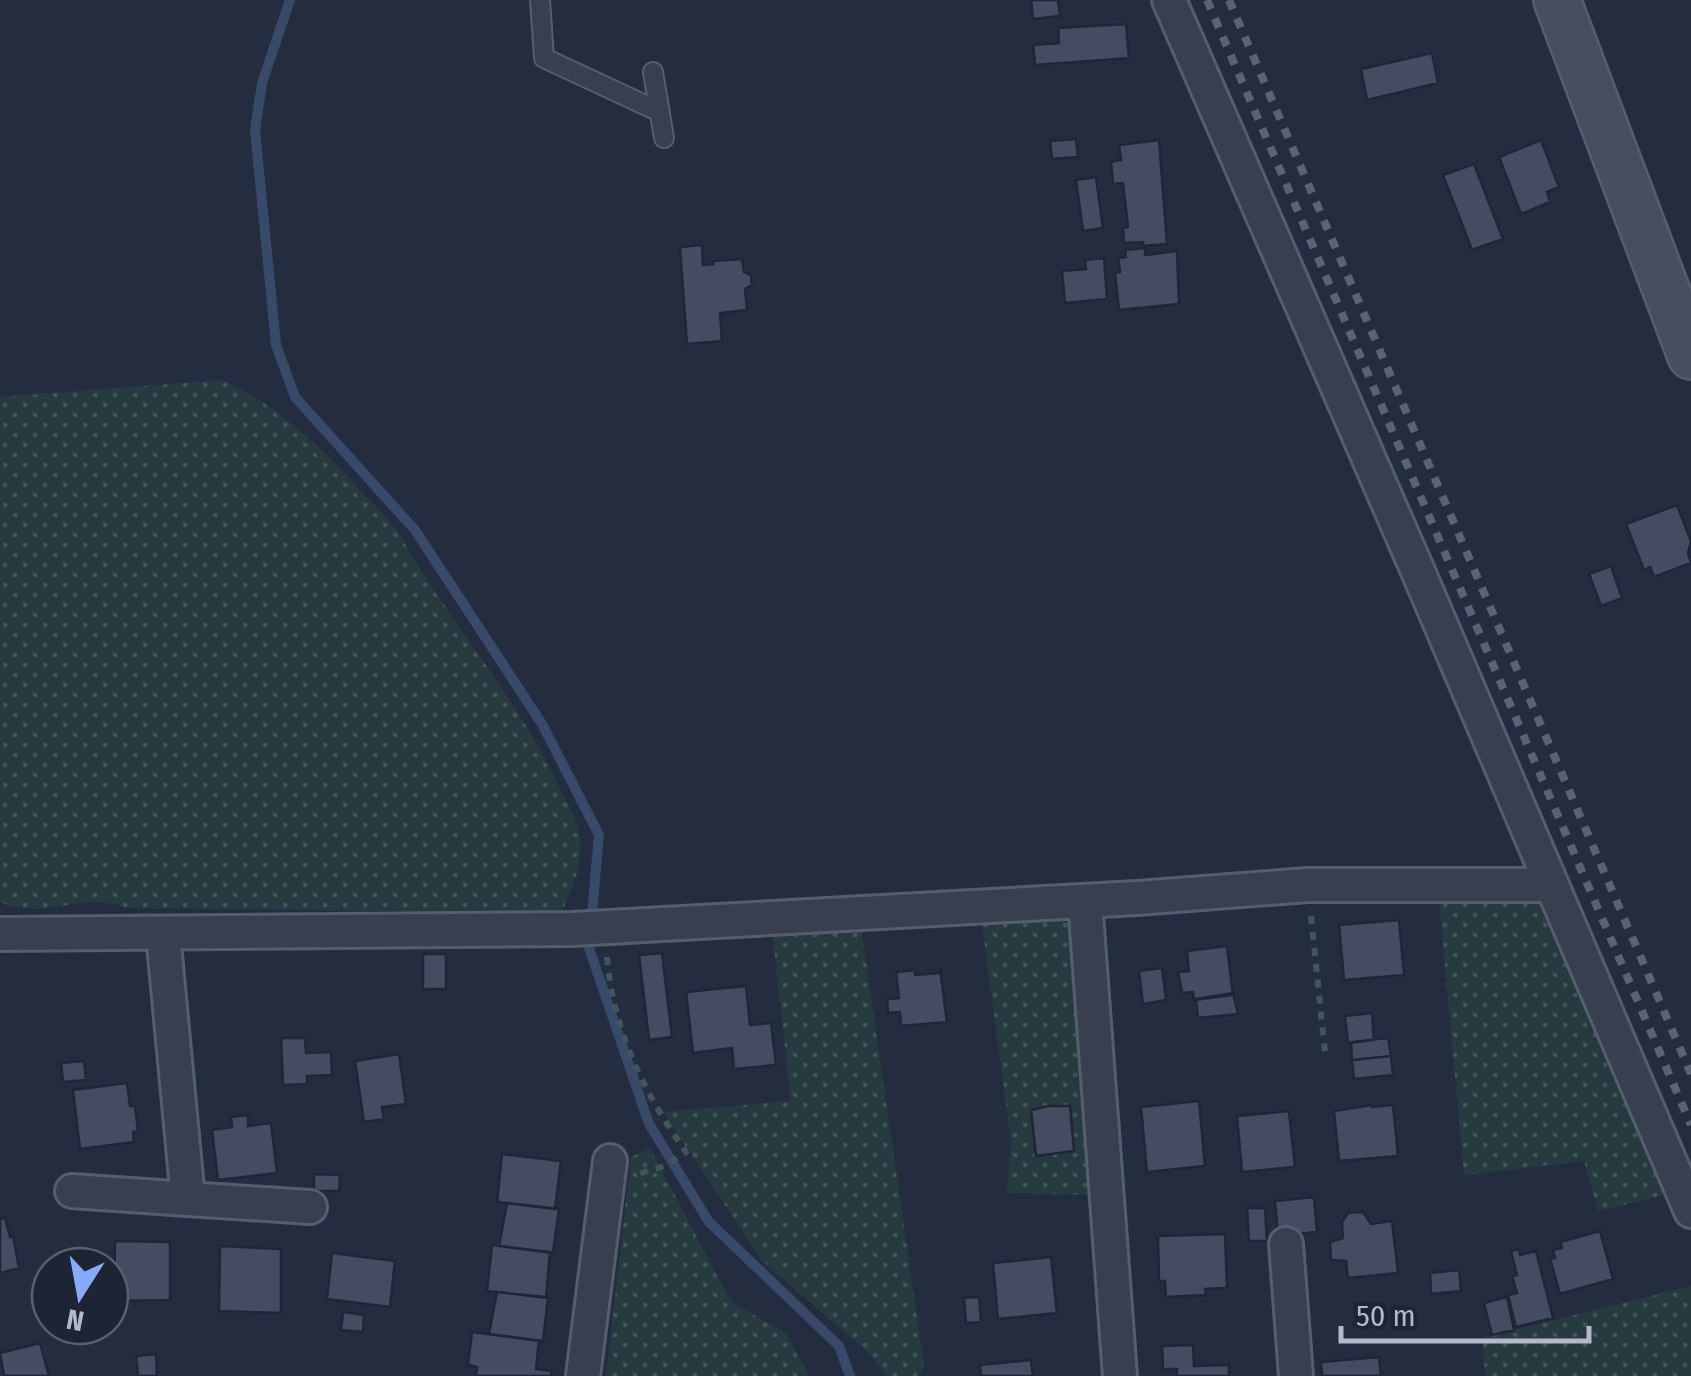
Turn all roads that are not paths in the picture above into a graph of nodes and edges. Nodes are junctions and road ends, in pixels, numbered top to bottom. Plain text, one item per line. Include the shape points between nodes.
1 (540, 0) edge
2 (1169, 0) edge
3 (1558, 0) edge
4 (653, 72) dead end
5 (660, 112) junction
6 (664, 138) dead end
7 (1691, 356) edge
8 (1552, 885) junction
9 (1086, 901) junction
10 (0, 934) edge
11 (163, 934) junction
12 (610, 1160) dead end
13 (72, 1191) dead end
14 (188, 1199) junction
15 (310, 1207) dead end
16 (1691, 1211) edge
17 (1286, 1244) dead end
18 (583, 1376) edge
19 (1120, 1376) edge
20 (1296, 1376) edge

1 - 5 lane via 544,58
2 - 8 street
3 - 7 main road
4 - 5 lane
5 - 6 lane
8 - 9 street via 1308,885
8 - 16 street
9 - 11 street via 593,927
9 - 19 street
10 - 11 street
11 - 14 street
12 - 18 street
13 - 14 street
14 - 15 street
17 - 20 street

